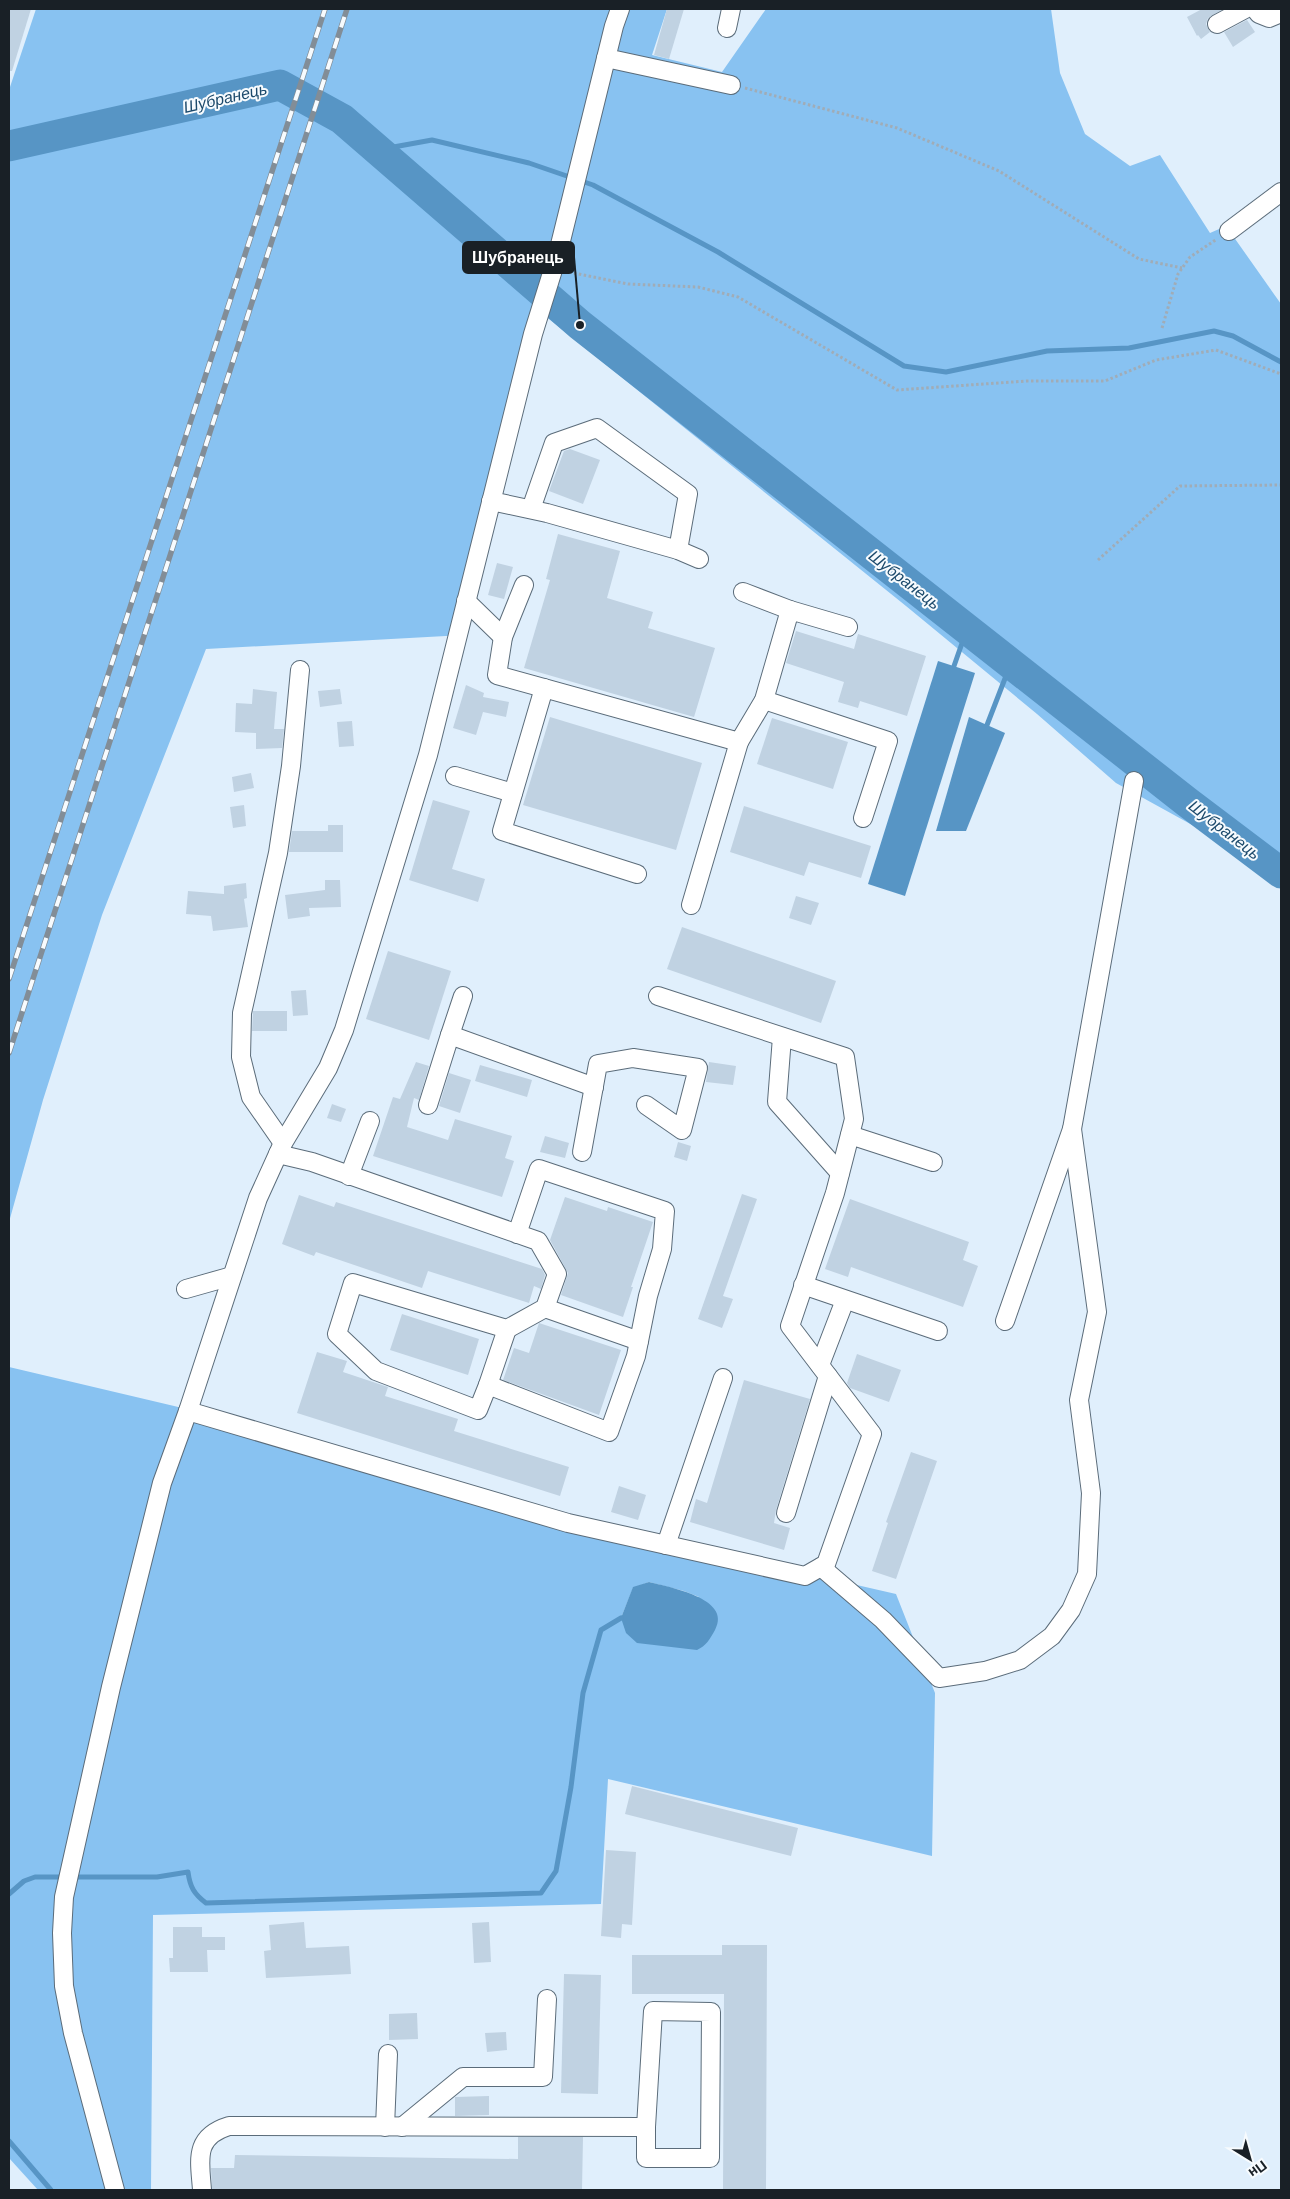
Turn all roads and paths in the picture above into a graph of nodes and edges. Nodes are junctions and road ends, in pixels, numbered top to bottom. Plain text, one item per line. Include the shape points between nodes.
1 (620, 9) edge
2 (731, 9) edge
3 (1245, 9) edge
4 (1255, 9) edge
5 (1281, 13) edge
6 (1217, 24) dead end
7 (726, 28) dead end
8 (606, 58) junction
9 (731, 85) joint
10 (1281, 192) edge
11 (1229, 230) joint
12 (555, 263) junction
13 (1182, 268) junction
14 (1162, 328) dead end
15 (1281, 374) edge
16 (1281, 485) edge
17 (492, 501) junction
18 (532, 508) junction
19 (678, 550) junction
20 (699, 559) dead end
21 (1098, 560) dead end
22 (524, 585) dead end
23 (743, 592) dead end
24 (466, 601) junction
25 (790, 610) junction
26 (848, 627) dead end
27 (503, 637) junction
28 (300, 670) dead end
29 (544, 688) junction
30 (764, 700) junction
31 (740, 742) junction
32 (455, 776) dead end
33 (1134, 781) dead end
34 (513, 793) junction
35 (864, 818) dead end
36 (638, 874) dead end
37 (691, 905) dead end
38 (463, 996) dead end
39 (658, 996) dead end
40 (450, 1035) junction
41 (782, 1037) junction
42 (594, 1087) junction
43 (428, 1105) dead end
44 (646, 1105) dead end
45 (370, 1121) dead end
46 (1072, 1129) junction
47 (850, 1135) junction
48 (280, 1148) junction
49 (932, 1162) dead end
50 (840, 1173) junction
51 (349, 1176) junction
52 (577, 1182) junction
53 (517, 1234) junction
54 (232, 1276) junction
55 (803, 1285) junction
56 (186, 1289) dead end
57 (846, 1300) junction
58 (545, 1308) junction
59 (1004, 1320) dead end
60 (507, 1329) junction
61 (938, 1331) dead end
62 (638, 1341) junction
63 (824, 1370) junction
64 (723, 1378) dead end
65 (488, 1385) junction
66 (188, 1412) junction
67 (786, 1513) dead end
68 (666, 1545) junction
69 (821, 1567) junction
70 (547, 1999) dead end
71 (388, 2054) dead end
72 (393, 2127) junction
73 (646, 2127) junction
74 (116, 2190) edge
75 (202, 2190) edge

1 - 8 lane
2 - 7 lane
3 - 6 lane
4 - 5 lane via 1269,18
8 - 9 lane
8 - 12 lane
9 - 13 path via 897,128 999,171 1139,259
10 - 11 lane
11 - 13 path via 1190,257
12 - 15 path via 628,284 698,287 738,297 897,390 1105,381 1156,360 1216,350
12 - 17 lane via 533,334
13 - 14 path
16 - 21 path via 1180,486
17 - 18 lane
17 - 24 lane
18 - 19 lane
18 - 19 lane via 554,443 597,428 688,494
19 - 20 lane
22 - 27 lane
23 - 25 lane
24 - 27 lane
24 - 48 lane via 428,755 344,1030 328,1068
25 - 26 lane
25 - 30 lane
27 - 29 lane via 496,675
28 - 48 lane via 291,766 278,853 242,1013 241,1056 250,1096
29 - 31 lane
29 - 34 lane
30 - 31 lane
30 - 35 lane via 888,741
31 - 37 lane
32 - 34 lane
33 - 46 lane
34 - 36 lane via 502,830
38 - 40 lane
39 - 41 lane
40 - 42 lane
40 - 43 lane
41 - 47 lane via 845,1058 854,1118
41 - 50 lane via 777,1102
42 - 44 lane via 598,1064 634,1058 698,1068 682,1130
42 - 52 lane
45 - 51 lane
46 - 59 lane
46 - 69 lane via 1097,1312 1079,1400 1092,1493 1086,1574 1071,1610 1052,1636 1020,1660 985,1671 939,1678 883,1620
47 - 49 lane
47 - 50 lane
48 - 51 lane
48 - 54 lane via 258,1198
50 - 55 lane
51 - 53 lane
52 - 53 lane via 539,1169
52 - 62 lane via 665,1211 662,1249
53 - 58 lane via 538,1241 557,1274
54 - 56 lane
54 - 66 lane
55 - 57 lane
55 - 63 lane via 790,1326
57 - 61 lane
57 - 63 lane
58 - 60 lane
58 - 62 lane
60 - 65 lane
60 - 65 lane via 353,1283 337,1334 376,1371 478,1410
62 - 65 lane via 636,1356 609,1432
63 - 67 lane
63 - 69 lane via 872,1434 826,1564
64 - 68 lane
66 - 68 lane via 568,1523
66 - 74 lane via 162,1483 111,1687 64,1897 64,1986
68 - 69 lane via 805,1576
70 - 72 lane via 543,2077 463,2077
71 - 72 lane
72 - 73 lane
72 - 75 lane via 229,2126 218,2130 202,2145
73 - 73 lane via 653,2011 711,2012 710,2158 646,2158

